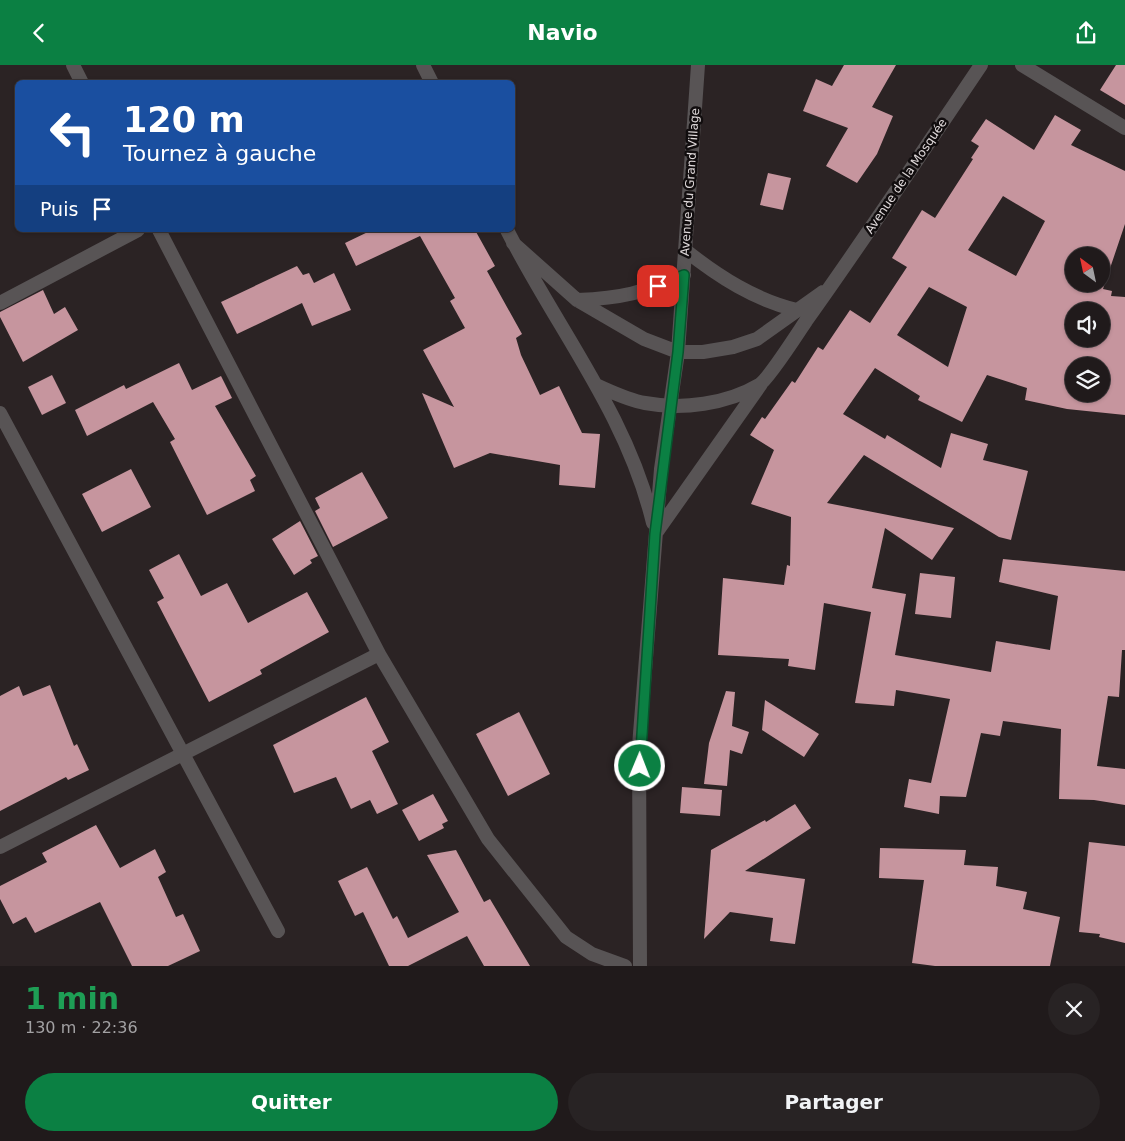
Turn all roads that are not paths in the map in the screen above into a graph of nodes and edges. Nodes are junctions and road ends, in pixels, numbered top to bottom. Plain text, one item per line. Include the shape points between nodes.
1 (73, 65) edge
2 (423, 65) edge
3 (698, 65) edge
4 (981, 65) edge
5 (1022, 65) edge
6 (80, 80) edge
7 (430, 80) edge
8 (1125, 128) edge
9 (134, 232) edge
10 (160, 232) edge
11 (508, 232) edge
12 (513, 243) junction
13 (686, 250) junction
14 (684, 275) junction
15 (831, 286) junction
16 (577, 299) junction
17 (0, 303) edge
18 (797, 310) junction
19 (678, 352) junction
20 (761, 384) junction
21 (596, 385) junction
22 (672, 405) junction
23 (0, 413) edge
24 (655, 534) junction
25 (378, 654) junction
26 (183, 754) junction
27 (0, 847) edge
28 (278, 931) dead end
29 (625, 966) edge
30 (640, 966) edge

1 - 6 street
2 - 7 street
3 - 13 street, Avenue du Grand Village
4 - 15 street, Avenue de la Mosquée
5 - 8 street
9 - 17 street
10 - 25 street
11 - 12 street
12 - 16 street
12 - 21 street
13 - 14 street, Avenue du Grand Village
13 - 18 street via 707,268 770,303
14 - 16 street via 645,291 615,298
14 - 19 street, Avenue du Grand Village
15 - 18 street
15 - 20 street, Avenue de la Mosquée
16 - 19 street via 644,339
18 - 19 street via 757,339 733,347
19 - 22 street, Avenue du Grand Village
20 - 22 street via 729,398 703,404
20 - 24 street, Avenue de la Mosquée
21 - 22 street via 626,398
21 - 24 street via 621,430 637,469
22 - 24 street, Avenue du Grand Village
23 - 26 street
24 - 30 street, Avenue du Grand Village via 640,746
25 - 26 street
25 - 29 street via 488,839 566,937 592,954
26 - 27 street
26 - 28 street

